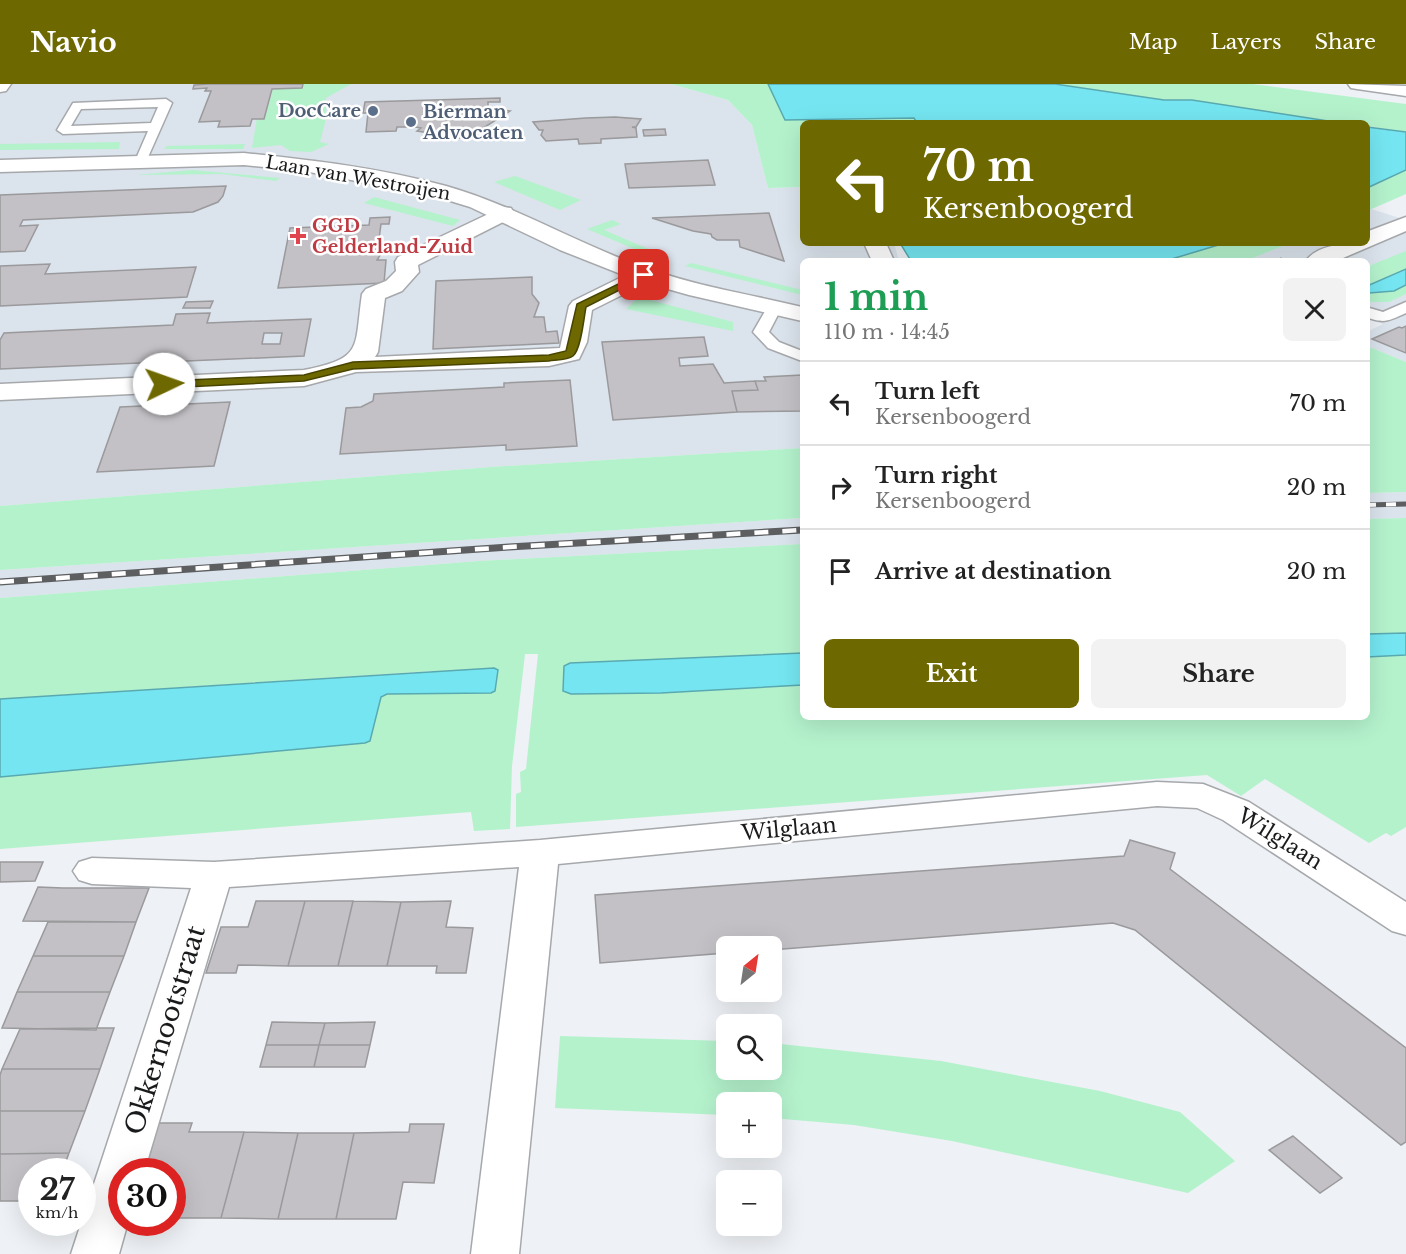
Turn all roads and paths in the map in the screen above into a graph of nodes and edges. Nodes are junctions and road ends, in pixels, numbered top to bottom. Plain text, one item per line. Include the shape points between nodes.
1 (1357, 84) edge
2 (1406, 91) edge
3 (155, 127) junction
4 (141, 160) junction
5 (0, 166) edge
6 (503, 213) junction
7 (1405, 224) edge
8 (1370, 238) edge
9 (1352, 246) edge
10 (1324, 258) edge
11 (644, 275) junction
12 (1406, 307) edge
13 (773, 309) junction
14 (1370, 313) edge
15 (800, 314) edge
16 (800, 355) edge
17 (353, 365) junction
18 (0, 392) edge
19 (540, 853) junction
20 (93, 871) dead end
21 (214, 875) junction
22 (1404, 916) edge
23 (95, 1254) edge
24 (495, 1254) edge

1 - 2 main road
3 - 3 lane via 166,103 77,106 63,130
3 - 4 lane
4 - 5 main road, Laan van Westroijen
4 - 6 main road, Laan van Westroijen via 244,159 304,165 439,191
6 - 11 main road, Laan van Westroijen via 568,245
6 - 17 main road via 406,262 408,273 394,286 374,294 366,352
7 - 8 main road
9 - 10 main road
11 - 13 main road, Laan van Westroijen
11 - 17 main road via 581,306 570,354
12 - 14 lane via 1383,318
13 - 15 main road, Laan van Westroijen
13 - 16 lane via 761,332 765,339
17 - 18 main road via 304,378
19 - 21 main road
19 - 22 main road, Wilglaan via 1157,794 1203,796 1236,811
19 - 24 main road
20 - 21 main road
21 - 23 main road, Okkernootstraat

